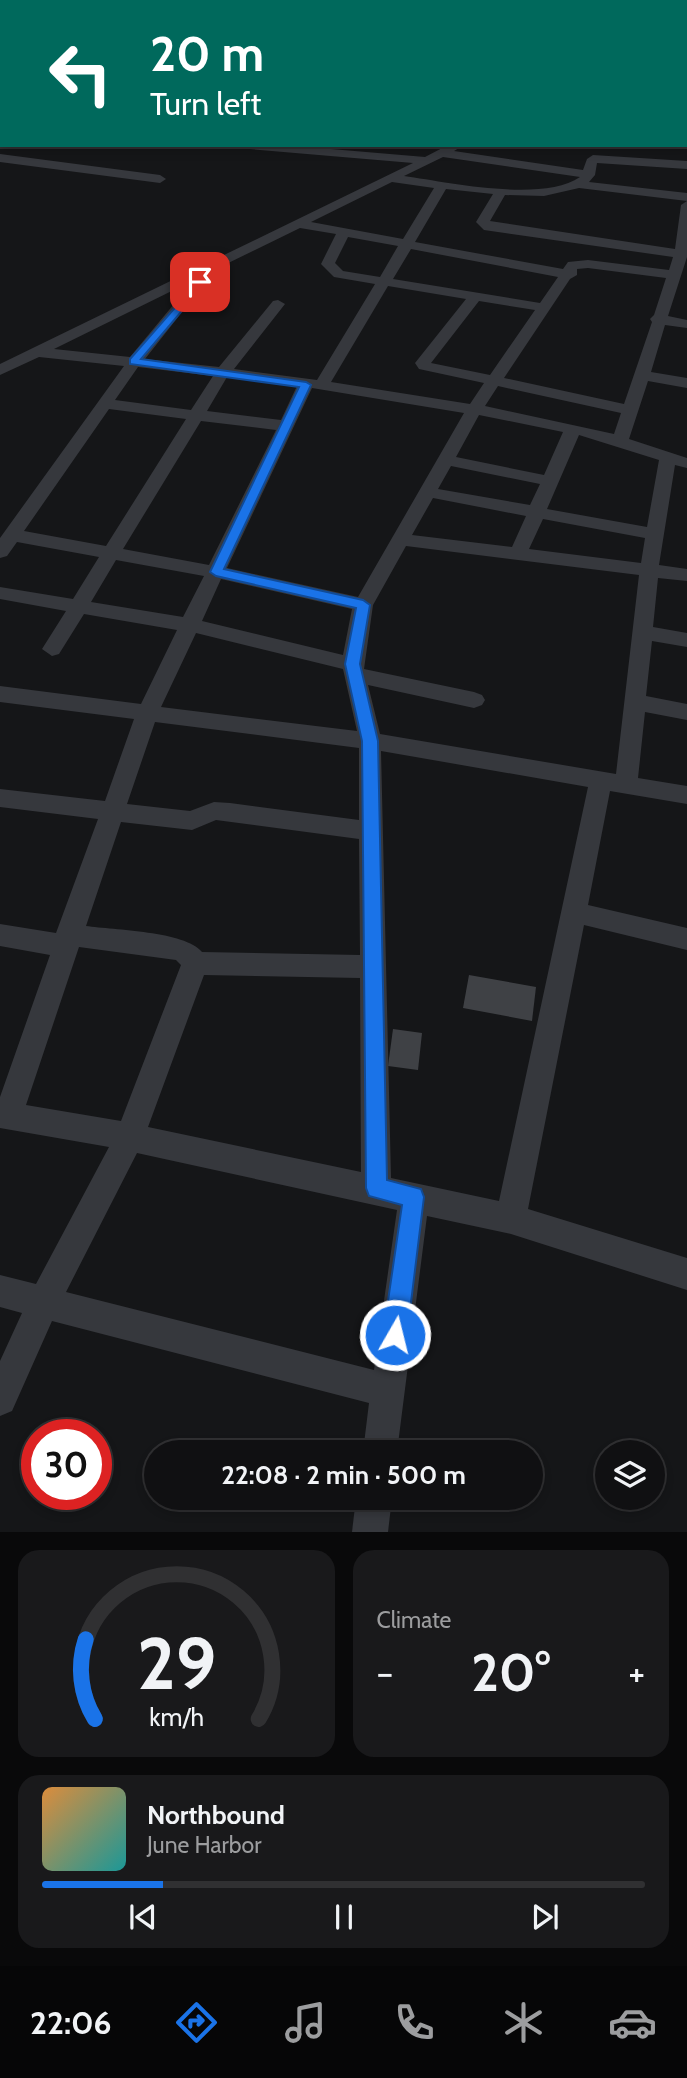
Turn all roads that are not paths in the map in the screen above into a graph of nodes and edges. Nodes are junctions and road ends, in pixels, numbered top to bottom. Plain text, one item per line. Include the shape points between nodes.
1 (280, 147) edge
2 (454, 147) edge
3 (301, 148) edge
4 (387, 151) edge
5 (442, 153) junction
6 (0, 158) edge
7 (426, 160) junction
8 (687, 165) edge
9 (589, 175) junction
10 (389, 178) junction
11 (160, 179) dead end
12 (443, 184) junction
13 (578, 184) junction
14 (501, 191) junction
15 (687, 197) edge
16 (687, 205) edge
17 (296, 223) junction
18 (344, 231) junction
19 (409, 242) junction
20 (681, 254) junction
21 (217, 263) junction
22 (570, 275) junction
23 (673, 275) junction
24 (385, 282) junction
25 (475, 297) junction
26 (278, 304) dead end
27 (546, 308) junction
28 (657, 319) junction
29 (687, 324) edge
30 (30, 355) junction
31 (0, 356) edge
32 (134, 362) junction
33 (0, 370) edge
34 (222, 373) junction
35 (640, 375) junction
36 (495, 381) junction
37 (687, 383) edge
38 (313, 386) junction
39 (104, 404) junction
40 (474, 410) junction
41 (629, 410) junction
42 (195, 415) junction
43 (286, 426) junction
44 (573, 429) junction
45 (620, 442) junction
46 (445, 460) junction
47 (678, 460) edge
48 (550, 481) junction
49 (427, 492) junction
50 (537, 511) junction
51 (655, 534) junction
52 (12, 535) junction
53 (399, 539) junction
54 (0, 552) edge
55 (111, 553) junction
56 (518, 554) junction
57 (649, 570) junction
58 (216, 572) junction
59 (687, 575) edge
60 (0, 593) edge
61 (363, 605) junction
62 (78, 606) junction
63 (189, 625) junction
64 (642, 632) junction
65 (687, 640) edge
66 (52, 649) dead end
67 (354, 670) junction
68 (0, 694) edge
69 (474, 700) dead end
70 (635, 702) junction
71 (687, 712) edge
72 (146, 715) junction
73 (370, 741) junction
74 (614, 781) junction
75 (687, 795) edge
76 (0, 797) edge
77 (111, 813) junction
78 (370, 831) junction
79 (574, 912) junction
80 (0, 935) edge
81 (687, 939) edge
82 (67, 941) junction
83 (195, 963) junction
84 (372, 967) junction
85 (4, 1115) edge
86 (130, 1136) junction
87 (376, 1188) junction
88 (414, 1197) junction
89 (511, 1219) junction
90 (687, 1274) edge
91 (0, 1291) edge
92 (43, 1303) junction
93 (388, 1391) junction
94 (0, 1399) edge
95 (382, 1440) edge
96 (373, 1510) edge
97 (370, 1532) edge

1 - 3 street
2 - 5 street
3 - 4 street
4 - 7 street
5 - 7 street
5 - 9 street
6 - 11 street via 37,158
7 - 10 street
8 - 9 street via 593,159
9 - 13 street
10 - 12 street
10 - 17 street
12 - 14 street
12 - 19 street
13 - 14 street via 537,193
13 - 15 street
14 - 20 street via 483,222 489,227
16 - 20 street
17 - 18 street
17 - 21 street
18 - 19 street
18 - 24 street via 328,264 332,270
19 - 22 street
19 - 24 street
20 - 23 street
21 - 30 street
21 - 32 street
22 - 23 street via 573,265 579,264
22 - 27 street
23 - 28 street
24 - 25 street
24 - 38 street
25 - 27 street
25 - 36 street via 423,363 431,369
26 - 34 street
27 - 36 street
28 - 29 street
28 - 35 street
30 - 31 street
30 - 32 street
30 - 33 street
32 - 34 street
32 - 39 street
34 - 38 street
34 - 42 street
35 - 37 street
35 - 41 street
36 - 40 street
36 - 41 street
38 - 40 street
38 - 43 street
39 - 42 street
39 - 52 street
40 - 44 street
40 - 46 street
41 - 45 street
42 - 43 street
42 - 55 street
43 - 58 street
44 - 45 street
44 - 48 street
45 - 47 street
46 - 48 street
46 - 49 street
47 - 51 street
48 - 50 street
49 - 50 street
49 - 53 street
50 - 51 street
50 - 56 street
51 - 57 street
52 - 54 street
52 - 55 street
53 - 56 street
53 - 61 street
55 - 58 street
55 - 62 street
56 - 57 street
57 - 59 street
57 - 64 street
58 - 61 street
58 - 63 street
60 - 62 street
61 - 67 street
62 - 63 street
62 - 66 street
63 - 67 street
63 - 72 street
64 - 65 street
64 - 70 street
67 - 69 street
67 - 73 street
68 - 72 street
70 - 71 street
70 - 74 street
72 - 73 street
72 - 77 street
73 - 74 street
73 - 78 street
74 - 75 street
74 - 79 street
76 - 77 street
77 - 78 street via 192,821 214,811 230,812
77 - 82 street
78 - 84 street
79 - 81 street
79 - 89 street
80 - 82 street
82 - 83 street via 176,949
82 - 85 street
83 - 84 street
83 - 86 street
84 - 87 street
85 - 86 street
86 - 87 street
86 - 92 street
87 - 88 street
88 - 89 street
88 - 93 street
89 - 90 street
91 - 92 street
92 - 93 street
92 - 94 street
93 - 95 street
96 - 97 street

